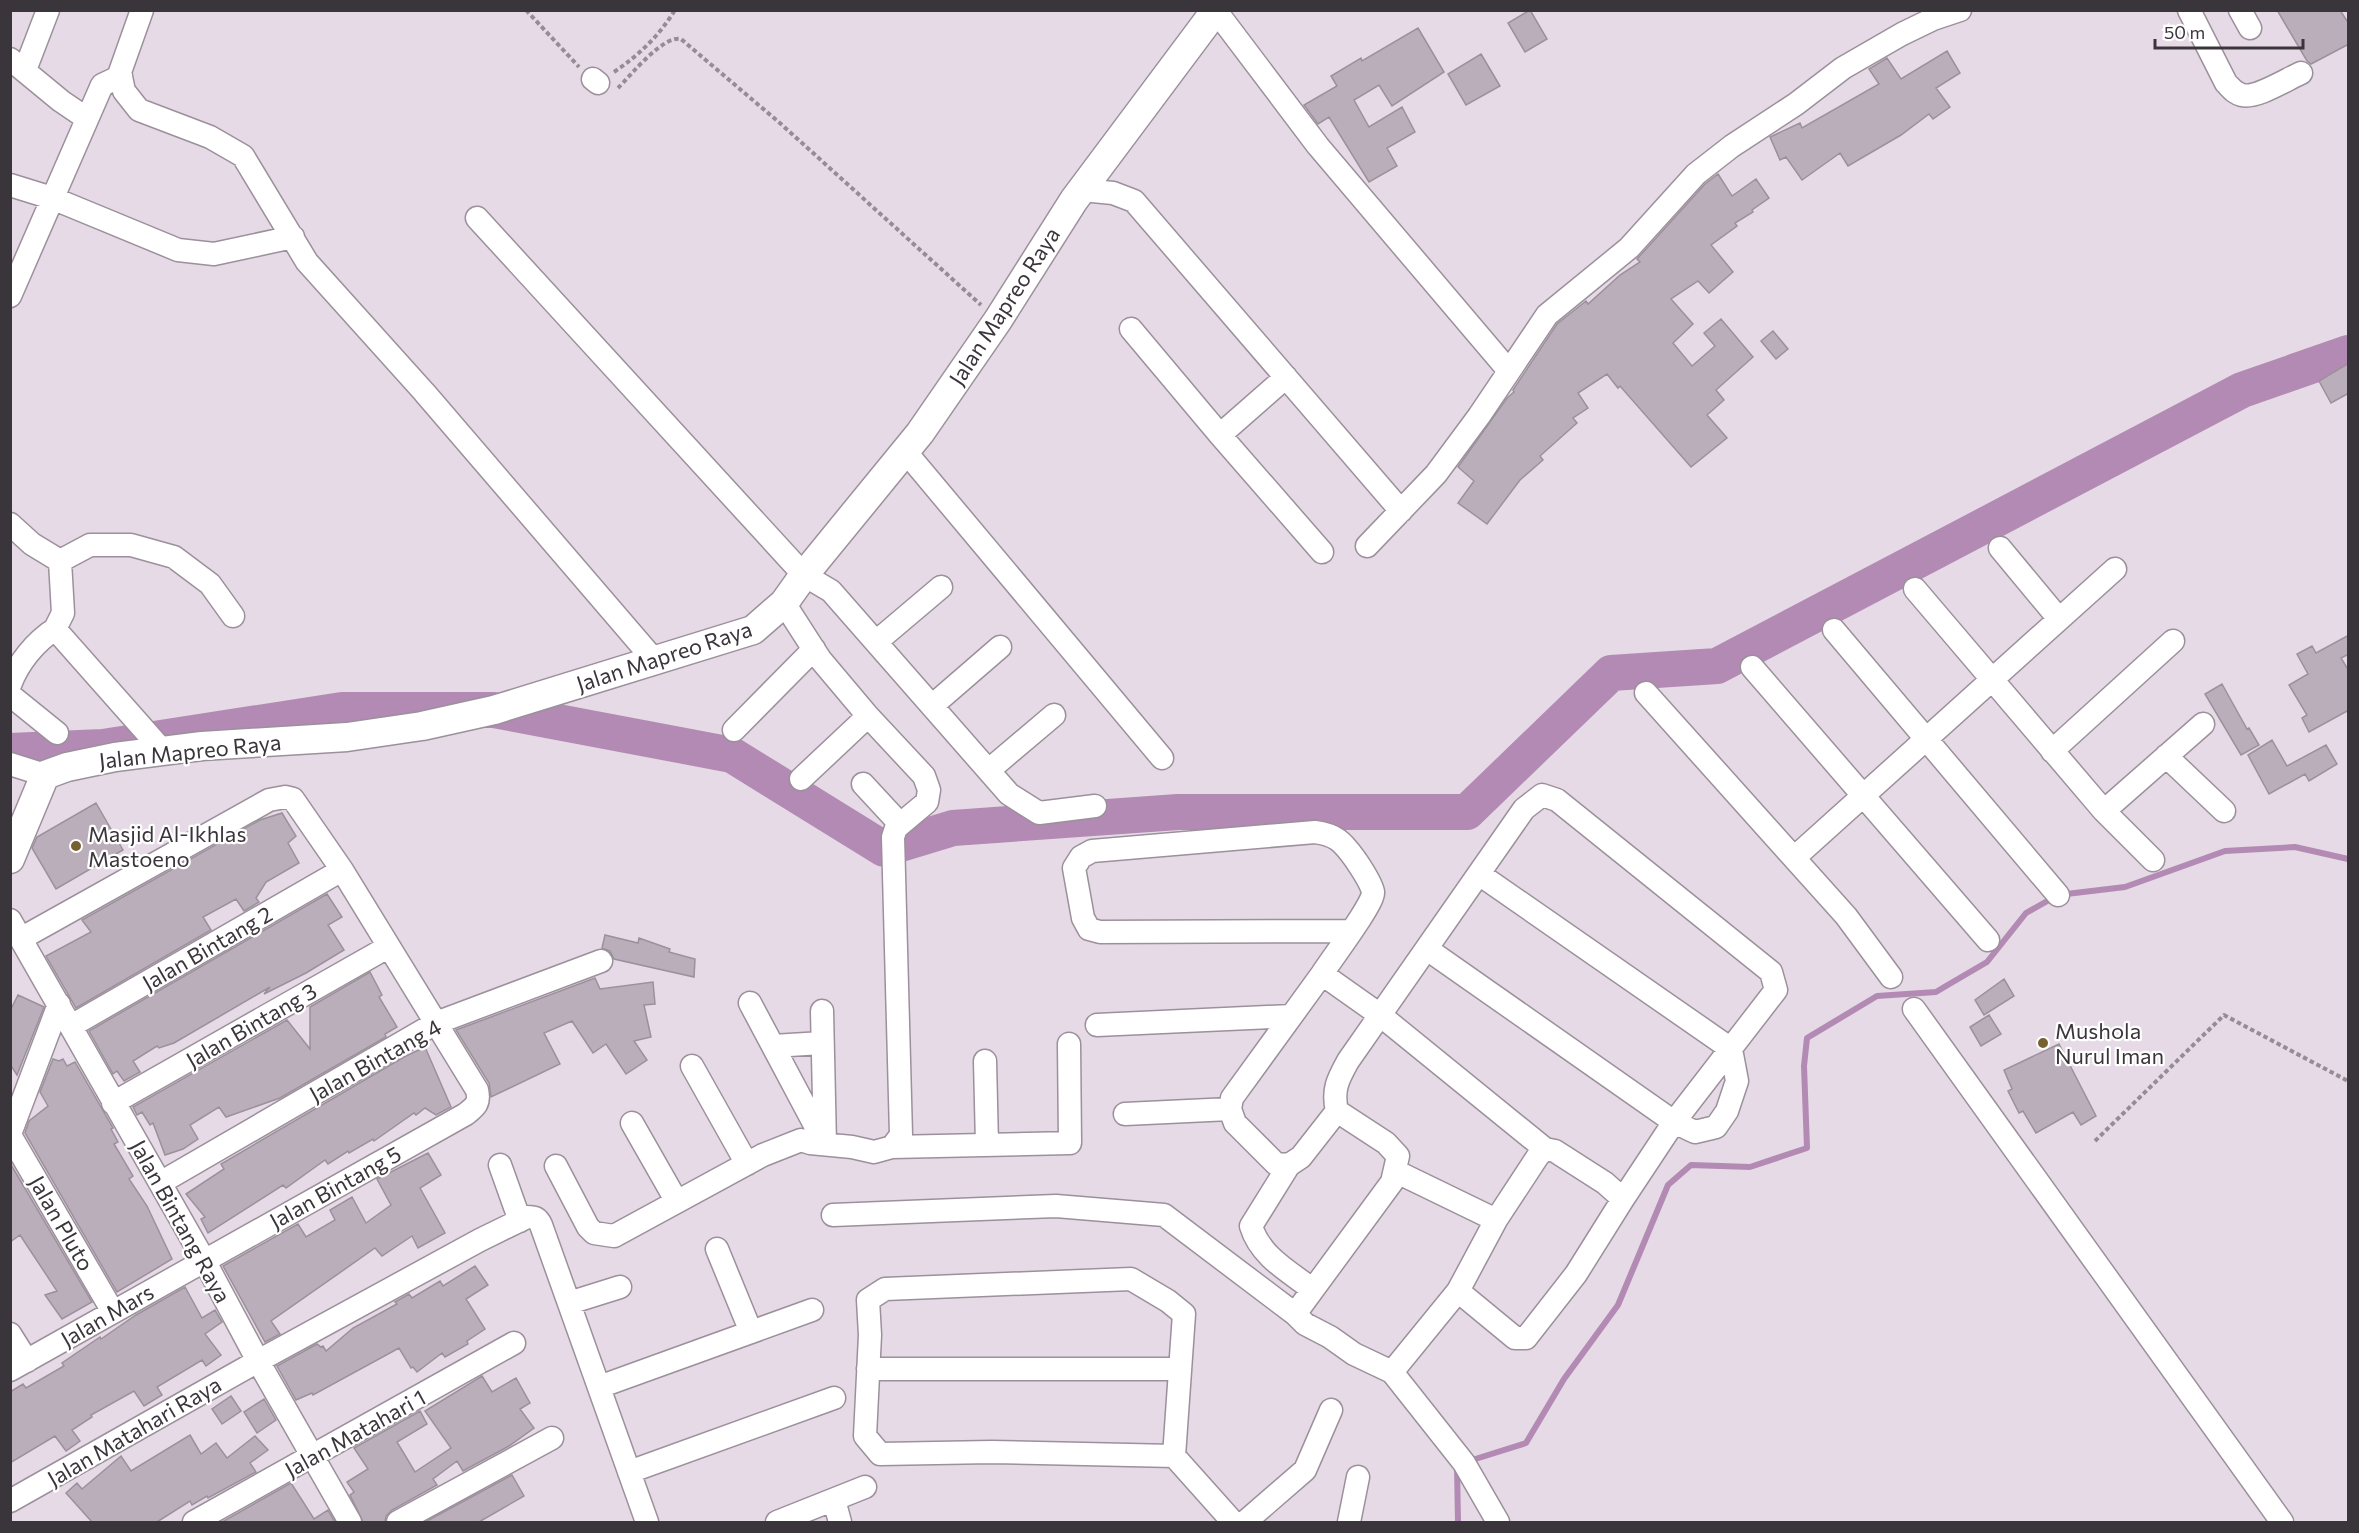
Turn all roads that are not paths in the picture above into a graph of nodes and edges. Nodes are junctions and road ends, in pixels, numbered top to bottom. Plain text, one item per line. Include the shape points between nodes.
1 (48, 10) edge
2 (142, 10) edge
3 (1960, 10) edge
4 (2189, 10) edge
5 (1216, 11) edge
6 (18, 65) edge
7 (2301, 73) dead end
8 (121, 76) junction
9 (87, 118) junction
10 (10, 185) edge
11 (1082, 190) junction
12 (52, 198) junction
13 (477, 218) dead end
14 (293, 237) junction
15 (10, 296) edge
16 (1131, 329) dead end
17 (1509, 371) junction
18 (1286, 377) junction
19 (1220, 435) junction
20 (904, 451) junction
21 (1401, 511) junction
22 (10, 524) edge
23 (1367, 546) dead end
24 (2000, 548) dead end
25 (1322, 552) dead end
26 (60, 561) junction
27 (2115, 569) dead end
28 (804, 575) junction
29 (941, 587) dead end
30 (1915, 589) dead end
31 (784, 603) junction
32 (233, 616) dead end
33 (2059, 619) junction
34 (55, 629) junction
35 (1834, 630) dead end
36 (2173, 641) dead end
37 (876, 642) junction
38 (1000, 647) dead end
39 (814, 649) junction
40 (655, 661) junction
41 (1752, 667) dead end
42 (1991, 679) junction
43 (10, 685) edge
44 (1646, 693) dead end
45 (10, 695) edge
46 (933, 705) junction
47 (1054, 715) dead end
48 (868, 716) junction
49 (2203, 724) dead end
50 (734, 730) dead end
51 (57, 733) dead end
52 (1927, 738) junction
53 (163, 751) junction
54 (2052, 751) junction
55 (2166, 756) junction
56 (1162, 758) dead end
57 (10, 764) edge
58 (989, 770) junction
59 (45, 775) junction
60 (801, 778) dead end
61 (863, 784) dead end
62 (1863, 795) junction
63 (1095, 806) dead end
64 (2224, 811) dead end
65 (2104, 812) junction
66 (900, 824) junction
67 (1794, 858) junction
68 (10, 860) edge
69 (2153, 860) dead end
70 (342, 870) junction
71 (1479, 874) junction
72 (2058, 895) dead end
73 (16, 929) edge
74 (1351, 931) junction
75 (1988, 940) dead end
76 (388, 947) junction
77 (1427, 949) junction
78 (601, 961) dead end
79 (1322, 974) junction
80 (1891, 977) dead end
81 (750, 1003) dead end
82 (59, 1004) junction
83 (1914, 1009) dead end
84 (822, 1011) dead end
85 (1380, 1015) junction
86 (1291, 1016) junction
87 (436, 1023) junction
88 (1097, 1025) dead end
89 (71, 1026) junction
90 (822, 1043) junction
91 (1069, 1044) dead end
92 (773, 1046) junction
93 (1731, 1049) junction
94 (985, 1061) dead end
95 (692, 1066) dead end
96 (113, 1103) junction
97 (1230, 1109) junction
98 (1337, 1111) junction
99 (1125, 1114) dead end
100 (1674, 1122) junction
101 (632, 1123) dead end
102 (10, 1134) edge
103 (825, 1144) junction
104 (987, 1145) junction
105 (892, 1147) junction
106 (1545, 1149) junction
107 (747, 1164) junction
108 (500, 1165) dead end
109 (1289, 1165) junction
110 (556, 1166) dead end
111 (1395, 1171) junction
112 (160, 1183) junction
113 (1623, 1198) junction
114 (677, 1202) junction
115 (833, 1215) dead end
116 (1496, 1220) junction
117 (520, 1221) junction
118 (717, 1249) dead end
119 (204, 1260) junction
120 (620, 1287) dead end
121 (1312, 1289) junction
122 (1458, 1291) junction
123 (569, 1303) junction
124 (812, 1310) dead end
125 (113, 1312) junction
126 (1295, 1314) junction
127 (751, 1332) junction
128 (10, 1334) edge
129 (514, 1343) dead end
130 (258, 1361) junction
131 (19, 1366) edge
132 (868, 1369) junction
133 (1180, 1369) junction
134 (1392, 1372) junction
135 (599, 1387) junction
136 (834, 1398) dead end
137 (1331, 1410) dead end
138 (552, 1438) dead end
139 (1174, 1456) junction
140 (312, 1458) junction
141 (629, 1472) junction
142 (1358, 1477) dead end
143 (865, 1487) dead end
144 (834, 1500) junction
145 (10, 1501) edge
146 (194, 1522) edge
147 (350, 1522) edge
148 (398, 1522) edge
149 (647, 1522) edge
150 (777, 1522) edge
151 (840, 1522) edge
152 (1233, 1522) edge
153 (1245, 1522) edge
154 (1348, 1522) edge
155 (1498, 1522) edge
156 (2282, 1522) edge

1 - 6 street
2 - 8 street
3 - 17 street via 1872,50 1712,161 1629,248 1546,315
4 - 7 street via 2233,92 2253,95
5 - 11 street, Jalan Mapreo Raya
5 - 17 street via 1318,146
6 - 9 street
8 - 9 street via 102,85
8 - 14 street via 124,91 138,110 210,137 243,156
9 - 12 street
10 - 12 street
11 - 18 street via 1113,193 1134,201
11 - 20 street, Jalan Mapreo Raya via 998,320
12 - 14 street via 178,250 214,254
12 - 15 street
13 - 28 street
14 - 40 street via 307,261
16 - 19 street
17 - 21 street via 1436,474
18 - 19 street
18 - 21 street
19 - 25 street
20 - 28 street, Jalan Mapreo Raya
20 - 56 street
21 - 23 street
22 - 26 street
24 - 33 street
26 - 32 street via 90,545 130,545 174,557 210,584
26 - 34 street via 63,613
27 - 33 street
28 - 31 street, Jalan Mapreo Raya
28 - 37 street via 831,591
29 - 37 street
30 - 42 street
31 - 39 street
31 - 40 street, Jalan Mapreo Raya via 753,630
33 - 42 street
34 - 43 street via 16,668
34 - 53 street
35 - 52 street
36 - 54 street
37 - 46 street
38 - 46 street
39 - 48 street
39 - 50 street
40 - 53 street, Jalan Mapreo Raya via 494,710 422,726 347,737
41 - 62 street
42 - 52 street
42 - 54 street
44 - 67 street
45 - 51 street
46 - 58 street
47 - 58 street
48 - 60 street
48 - 66 street via 924,776 929,790 927,802
49 - 55 street
52 - 62 street
52 - 72 street
53 - 59 street, Jalan Mapreo Raya via 76,765
54 - 65 street
55 - 64 street
55 - 65 street
57 - 59 street
58 - 63 street via 1009,794 1039,813
59 - 68 street
61 - 66 street
62 - 67 street
62 - 75 street
65 - 69 street
66 - 105 street via 893,837 901,1135
67 - 80 street via 1846,916
70 - 73 street via 293,799 268,800
70 - 76 street
70 - 89 street, Jalan Bintang 2
71 - 77 street
71 - 93 street
71 - 93 street via 1524,809 1542,795 1557,800 1771,972 1776,990
73 - 82 street, Jalan Bintang Raya
74 - 74 street via 1100,932 1089,929 1083,918 1074,868 1081,857 1092,851 1315,832 1332,834 1344,844 1373,891 1373,900
74 - 79 street
76 - 87 street
76 - 96 street, Jalan Bintang 3
77 - 85 street
77 - 100 street
78 - 87 street, Jalan Bintang 4
79 - 85 street
79 - 86 street
81 - 92 street
82 - 89 street, Jalan Bintang Raya
82 - 102 street
83 - 156 street
84 - 90 street
85 - 98 street via 1336,1083
85 - 106 street
86 - 88 street
86 - 97 street via 1232,1098
87 - 112 street, Jalan Bintang 4
87 - 119 street, Jalan Bintang 5 via 477,1090 477,1106
89 - 96 street, Jalan Bintang Raya
90 - 92 street
90 - 103 street
91 - 104 street via 1070,1143
92 - 103 street
93 - 100 street
93 - 100 street via 1737,1082 1716,1127 1695,1132
94 - 104 street
95 - 107 street
96 - 112 street, Jalan Bintang Raya
97 - 99 street
97 - 109 street via 1235,1123 1276,1164
98 - 109 street via 1301,1157
98 - 111 street via 1386,1143 1398,1156
100 - 113 street
101 - 114 street
102 - 125 street, Jalan Pluto
103 - 105 street via 874,1152
103 - 107 street via 801,1140
104 - 105 street
106 - 113 street via 1555,1151
106 - 116 street
107 - 114 street
108 - 117 street
109 - 121 street via 1251,1226 1255,1240 1266,1253
110 - 114 street via 594,1233 614,1236
111 - 116 street
111 - 121 street via 1392,1182
112 - 119 street, Jalan Bintang Raya
113 - 122 street via 1576,1274 1526,1338 1515,1338
115 - 126 street via 1056,1206 1164,1215
116 - 122 street
117 - 123 street via 533,1217 538,1220
117 - 130 street
118 - 127 street
119 - 125 street, Jalan Mars
119 - 130 street, Jalan Bintang Raya
120 - 123 street
121 - 126 street
122 - 134 street
123 - 135 street
124 - 127 street
125 - 131 street, Jalan Mars
126 - 134 street via 1354,1354
127 - 135 street
128 - 131 street
129 - 140 street, Jalan Matahari 1
130 - 140 street, Jalan Bintang Raya
130 - 145 street, Jalan Matahari Raya
132 - 133 street
132 - 133 street via 868,1300 885,1289 1131,1279 1184,1314
132 - 139 street via 865,1436 880,1454
133 - 139 street
134 - 155 street via 1464,1463
135 - 141 street
136 - 141 street
137 - 153 street via 1305,1470
138 - 148 street
139 - 152 street
140 - 146 street, Jalan Matahari 1
140 - 147 street, Jalan Bintang Raya
141 - 149 street
142 - 154 street
143 - 144 street
144 - 150 street
144 - 151 street

